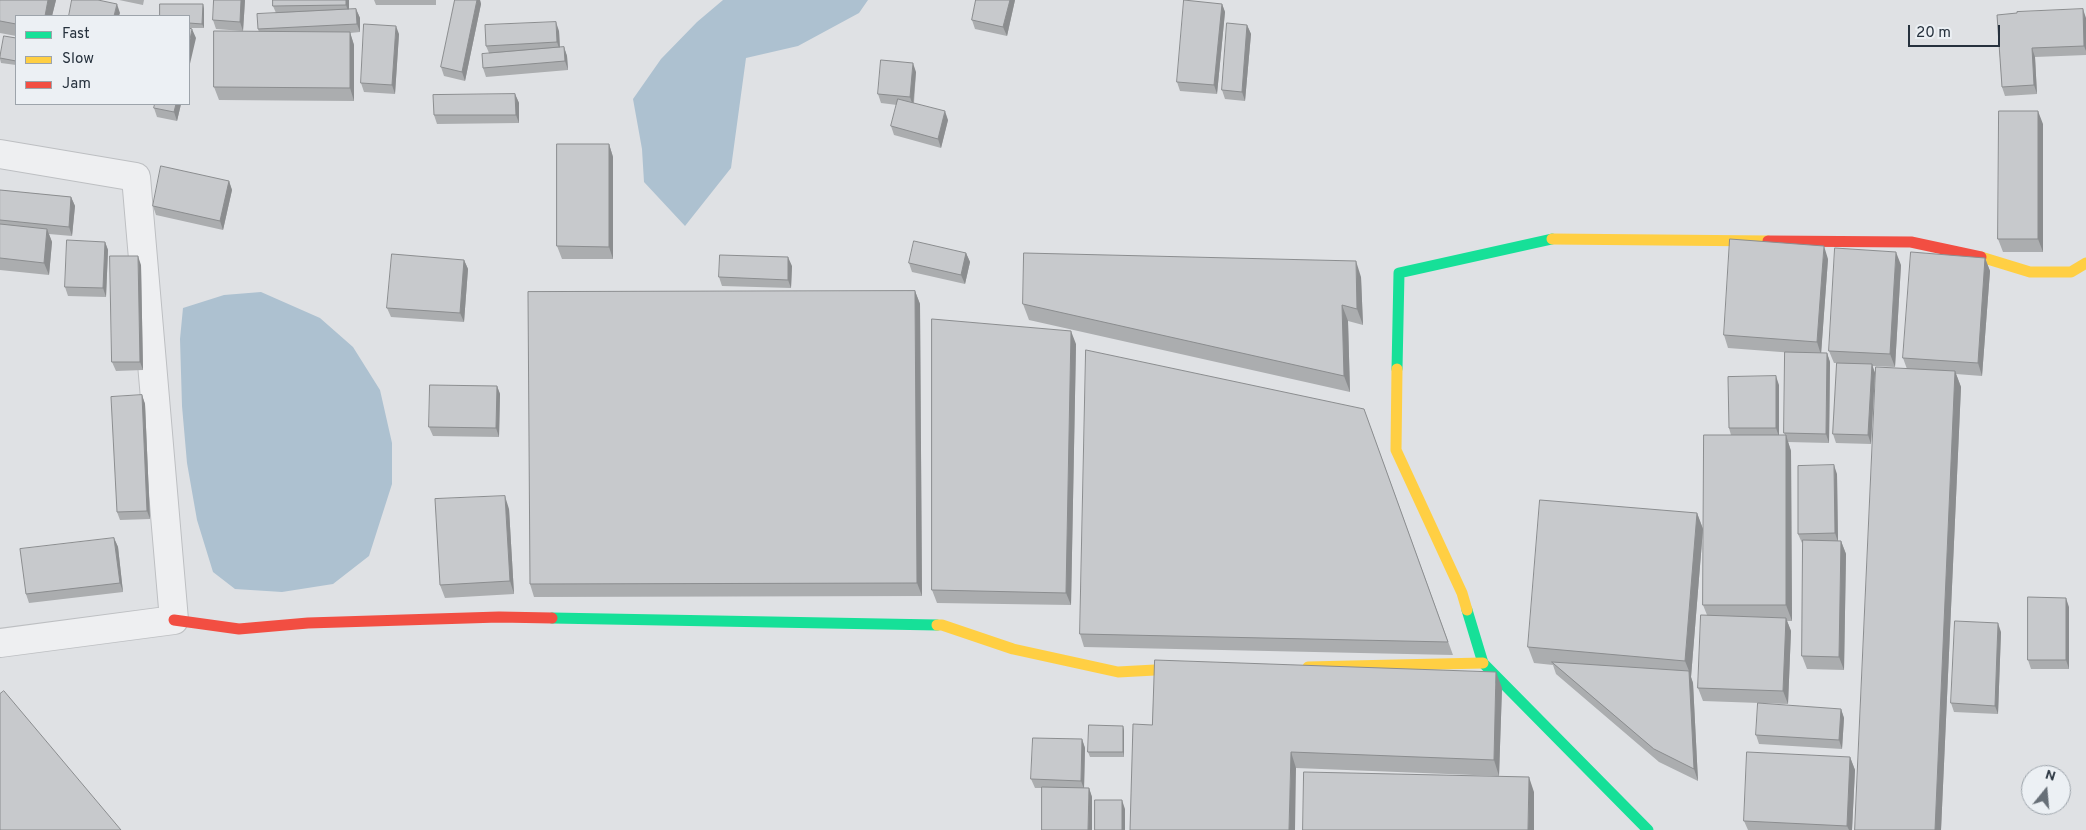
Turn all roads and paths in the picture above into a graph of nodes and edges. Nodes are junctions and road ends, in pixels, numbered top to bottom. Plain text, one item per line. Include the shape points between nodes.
1 (0, 154) edge
2 (2086, 263) edge
3 (174, 620) junction
4 (0, 643) edge
5 (1483, 663) junction
6 (1294, 667) edge
7 (1207, 668) edge
8 (1648, 830) edge

1 - 3 street via 136,177
2 - 5 street via 2071,272 2030,272 1912,242 1546,239 1399,272 1396,450 1462,592
3 - 4 street
3 - 7 street via 239,630 308,623 499,618 942,625 1013,649 1118,672
5 - 6 street
5 - 8 street

